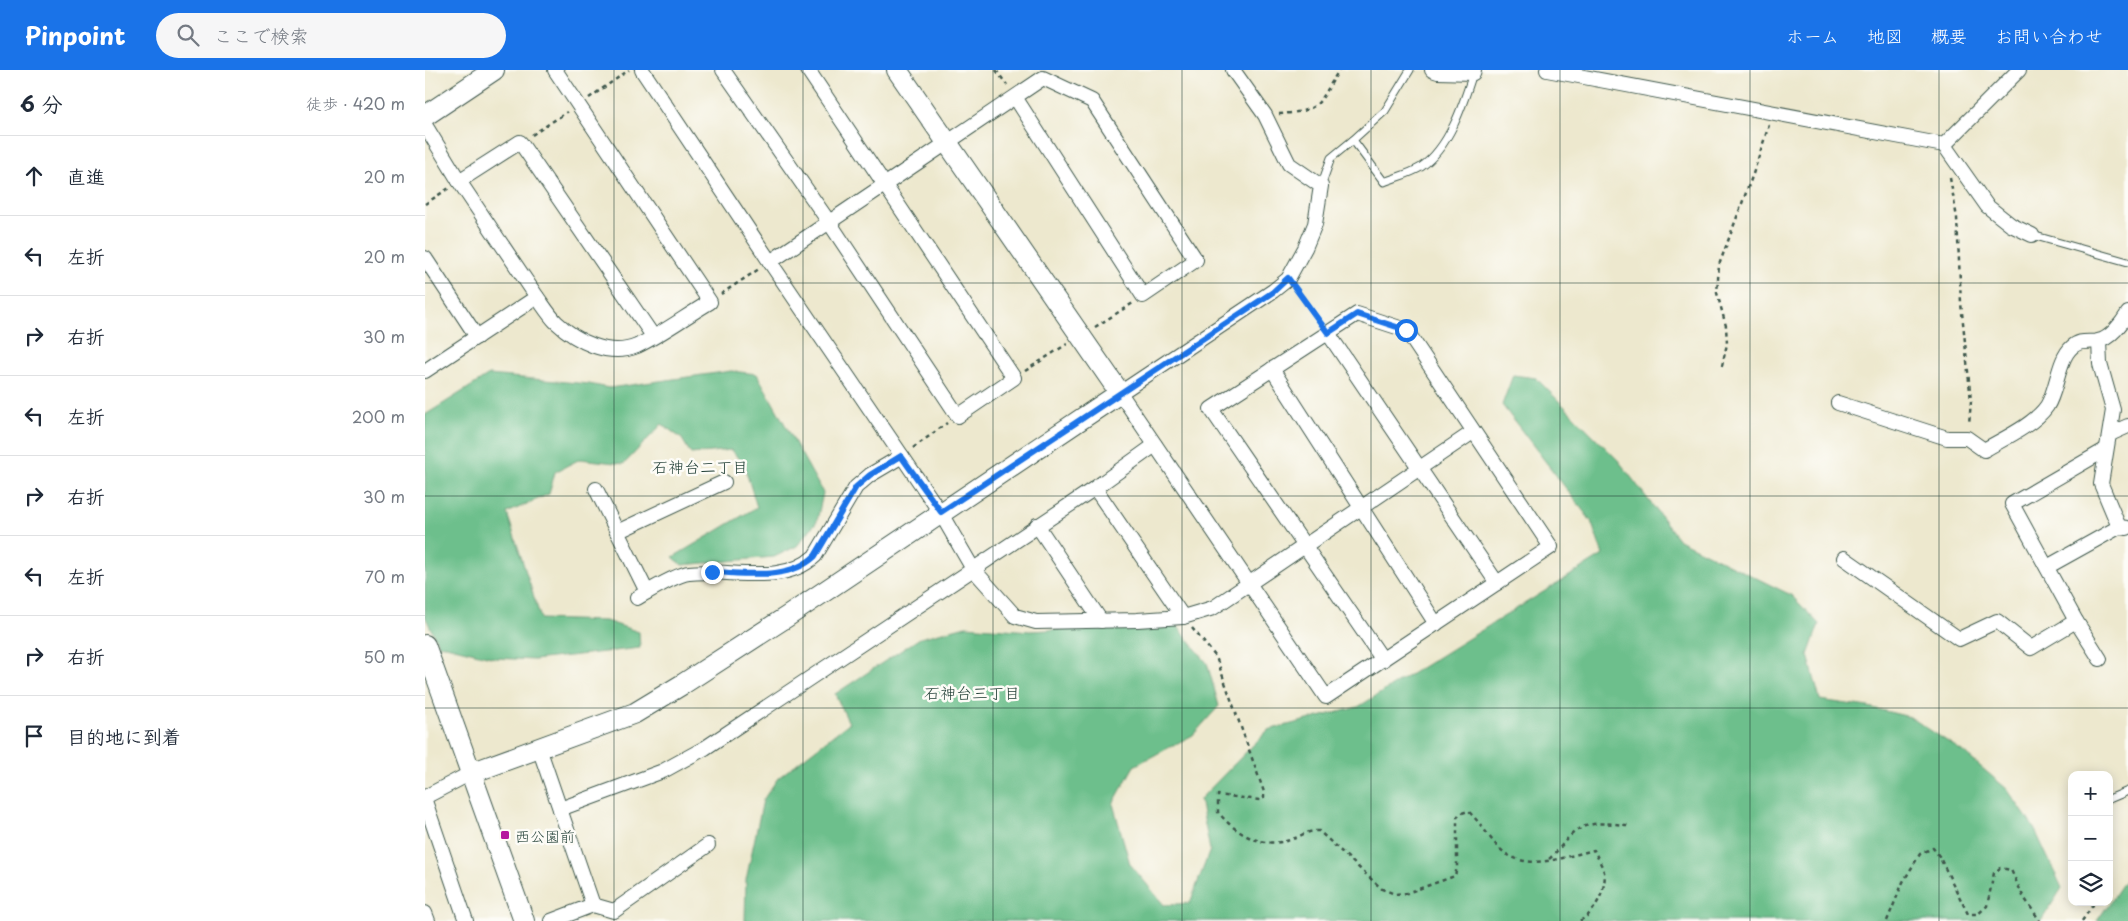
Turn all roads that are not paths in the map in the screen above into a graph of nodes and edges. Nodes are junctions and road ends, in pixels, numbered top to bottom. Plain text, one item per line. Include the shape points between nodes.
1 (493, 70) edge
2 (555, 70) edge
3 (642, 70) edge
4 (723, 70) edge
5 (808, 70) edge
6 (897, 70) edge
7 (1233, 70) edge
8 (1410, 70) edge
9 (1432, 70) edge
10 (1547, 70) edge
11 (2019, 70) edge
12 (1474, 72) edge
13 (1015, 97) junction
14 (425, 116) edge
15 (425, 125) edge
16 (1353, 140) junction
17 (948, 142) junction
18 (1944, 145) junction
19 (459, 181) junction
20 (885, 184) junction
21 (1321, 186) junction
22 (829, 222) junction
23 (2032, 235) joint
24 (425, 258) edge
25 (770, 262) junction
26 (2128, 262) edge
27 (537, 297) junction
28 (2128, 313) edge
29 (1328, 333) junction
30 (477, 336) junction
31 (653, 336) junction
32 (2099, 341) junction
33 (1272, 369) junction
34 (425, 370) edge
35 (1121, 393) junction
36 (1838, 403) dead end
37 (2128, 426) edge
38 (1473, 432) junction
39 (2109, 434) junction
40 (1155, 445) junction
41 (2105, 450) junction
42 (901, 456) junction
43 (1419, 468) junction
44 (724, 482) dead end
45 (1095, 488) junction
46 (595, 489) dead end
47 (1360, 507) junction
48 (941, 512) junction
49 (1037, 525) junction
50 (2123, 527) edge
51 (617, 532) junction
52 (1305, 546) junction
53 (1843, 558) dead end
54 (2047, 567) junction
55 (973, 569) junction
56 (1497, 583) junction
57 (1248, 584) junction
58 (1183, 617) junction
59 (1101, 621) junction
60 (2076, 621) junction
61 (1436, 624) junction
62 (425, 645) edge
63 (2100, 659) dead end
64 (1383, 660) junction
65 (539, 748) junction
66 (471, 773) junction
67 (2128, 791) edge
68 (2113, 797) edge
69 (425, 799) edge
70 (560, 809) junction
71 (708, 845) dead end
72 (593, 905) junction
73 (425, 913) edge
74 (428, 921) edge
75 (466, 921) edge
76 (524, 921) edge
77 (551, 921) edge

1 - 14 street
2 - 31 street via 710,302
3 - 25 street
4 - 22 street
5 - 20 street
6 - 17 street
7 - 21 street via 1265,116 1289,164
8 - 16 lane via 1385,111
9 - 12 street
10 - 18 street
11 - 18 street
12 - 16 lane via 1459,115 1435,155 1419,168 1384,182
13 - 13 street via 1143,296 1196,260 1092,101 1043,78
13 - 17 street
15 - 19 street
16 - 21 lane via 1331,158
17 - 20 street
17 - 35 street
18 - 23 street via 1987,206 2011,225
19 - 27 street
19 - 31 street via 520,142
20 - 22 street
20 - 22 street via 1014,378 958,416
21 - 35 street via 1315,224 1288,278 1273,292
22 - 25 street
23 - 26 lane
24 - 30 street
25 - 42 street
27 - 30 street
27 - 31 street via 556,322 597,348 635,346
28 - 32 street via 2108,336
29 - 33 street
29 - 38 street via 1357,314 1406,330
29 - 43 street
30 - 34 street
32 - 36 street via 2083,341 2072,347 2047,406 2027,424 1984,450 1967,438 1947,438
32 - 39 street via 2099,364 2113,410
33 - 47 street
33 - 52 street via 1211,409
35 - 40 street
35 - 48 street
37 - 39 street
38 - 43 street
38 - 56 street via 1551,547
39 - 41 street
40 - 45 street
40 - 57 street
41 - 50 street via 2101,484
41 - 54 street via 2012,504
42 - 48 street
42 - 51 street via 856,487 815,556 806,564 790,570 767,574 687,572 642,595
43 - 47 street
43 - 56 street
44 - 51 street
45 - 49 street
45 - 58 street
46 - 51 street
47 - 52 street
47 - 61 street
48 - 55 street
48 - 65 street via 635,714
49 - 55 street
49 - 59 street
50 - 54 street
52 - 57 street
52 - 64 street
53 - 60 street via 1959,639 1997,621 2031,648
54 - 60 street
55 - 59 street via 1015,616 1036,622
55 - 70 street via 705,748 663,771
56 - 61 street
57 - 58 street via 1213,608
57 - 64 street via 1326,697
58 - 59 street
60 - 63 street
61 - 64 street
62 - 66 street
65 - 66 street
65 - 70 street
66 - 69 street
66 - 76 street
67 - 68 lane
69 - 75 street
70 - 72 street
71 - 72 street via 614,911
72 - 77 street
73 - 74 street

